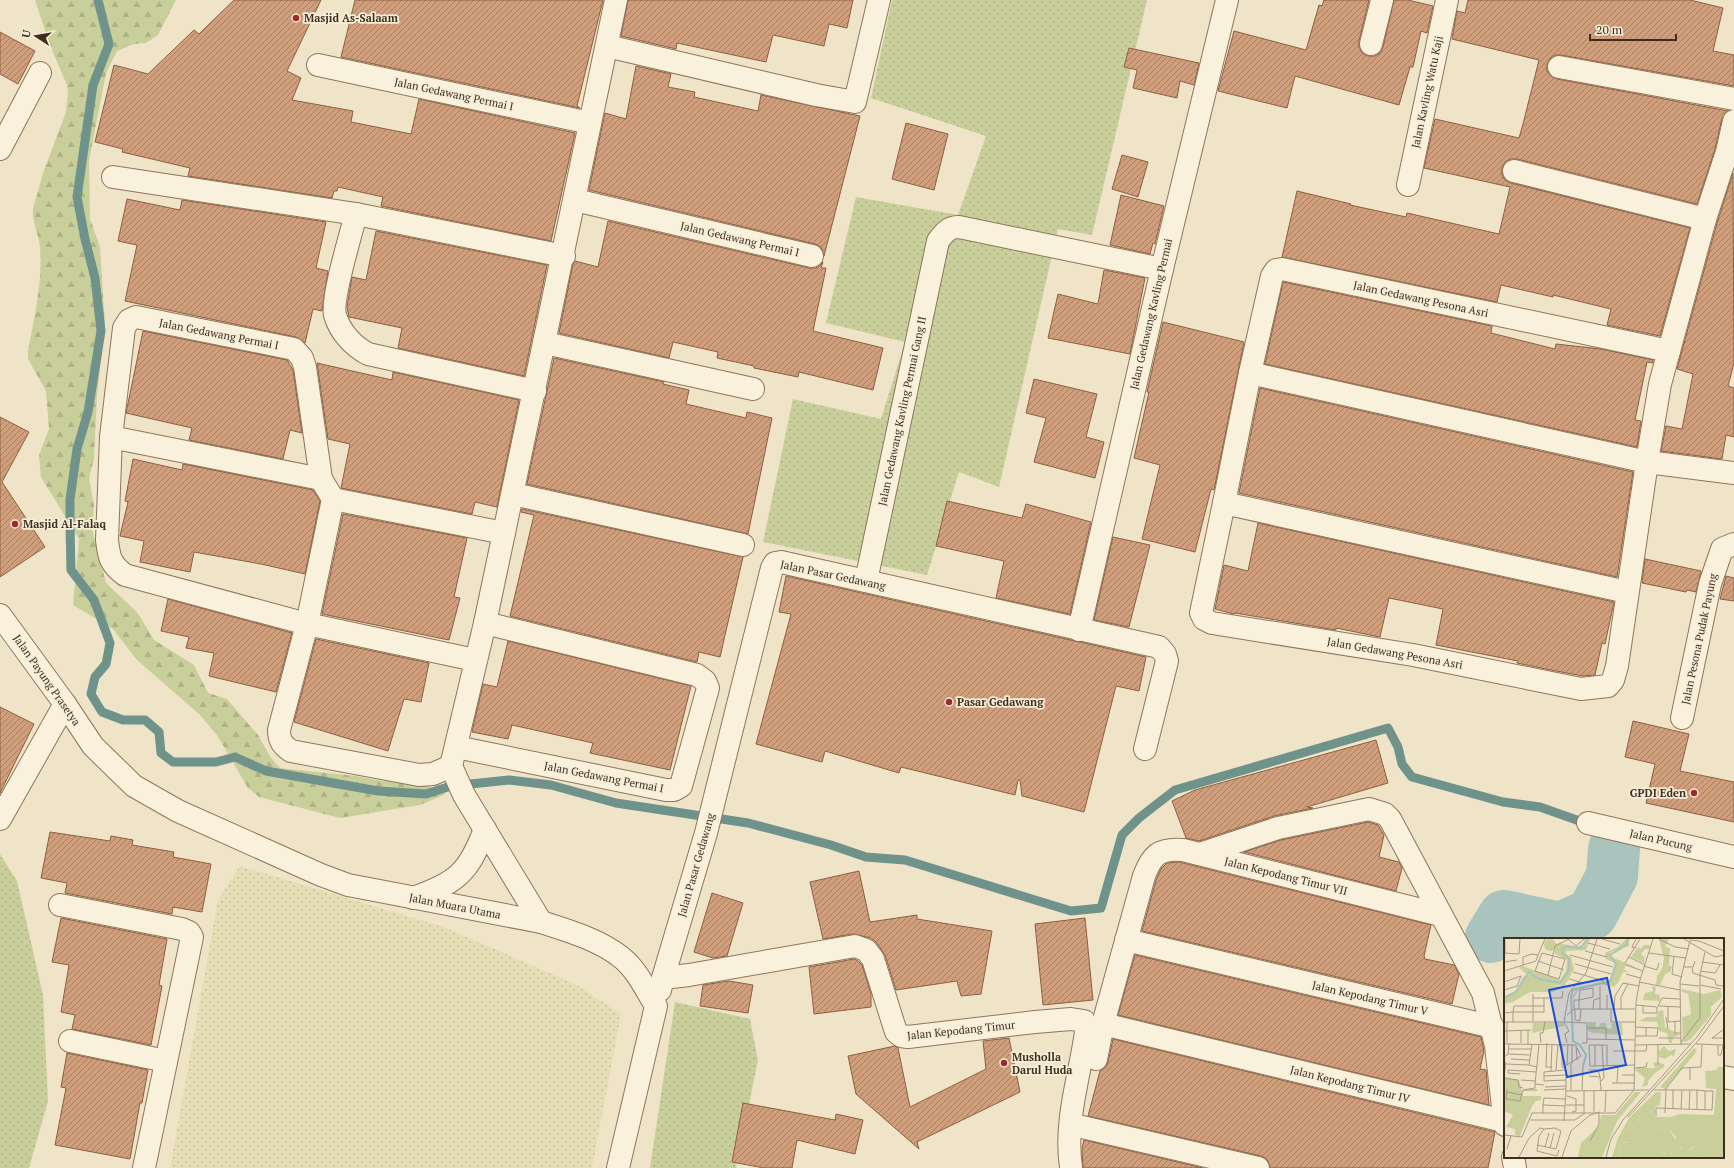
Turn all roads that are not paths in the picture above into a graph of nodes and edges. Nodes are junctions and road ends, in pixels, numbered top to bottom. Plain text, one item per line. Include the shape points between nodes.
1 (616, 0) edge
2 (878, 0) edge
3 (1227, 0) edge
4 (1382, 0) edge
5 (1446, 0) edge
6 (1371, 44) dead end
7 (607, 46) junction
8 (318, 65) dead end
9 (1559, 67) dead end
10 (40, 73) dead end
11 (1734, 99) edge
12 (1734, 121) edge
13 (590, 123) junction
14 (0, 149) edge
15 (1730, 153) edge
16 (1514, 171) dead end
17 (113, 177) dead end
18 (1408, 185) dead end
19 (575, 200) junction
20 (356, 214) junction
21 (1705, 219) junction
22 (564, 256) junction
23 (812, 256) dead end
24 (1162, 269) junction
25 (545, 343) junction
26 (1670, 351) junction
27 (1250, 373) junction
28 (753, 389) dead end
29 (535, 391) junction
30 (111, 437) junction
31 (1647, 462) junction
32 (1734, 472) edge
33 (321, 479) junction
34 (512, 494) junction
35 (333, 499) junction
36 (1224, 503) junction
37 (504, 533) junction
38 (1734, 544) edge
39 (744, 545) dead end
40 (866, 581) junction
41 (1628, 592) junction
42 (0, 615) edge
43 (485, 622) junction
44 (307, 624) junction
45 (1080, 630) junction
46 (475, 660) junction
47 (65, 704) junction
48 (1682, 718) dead end
49 (93, 746) joint
50 (1145, 749) dead end
51 (457, 771) junction
52 (0, 819) edge
53 (1588, 823) dead end
54 (484, 829) junction
55 (1200, 854) junction
56 (1734, 857) edge
57 (1144, 876) joint
58 (413, 898) junction
59 (60, 905) dead end
60 (1441, 914) junction
61 (541, 922) junction
62 (1126, 940) junction
63 (663, 978) junction
64 (656, 1006) junction
65 (1103, 1024) junction
66 (1498, 1031) edge
67 (70, 1041) dead end
68 (166, 1060) junction
69 (1724, 1077) edge
70 (1734, 1080) edge
71 (1504, 1110) edge
72 (1504, 1123) edge
73 (1082, 1127) junction
74 (1513, 1158) edge
75 (1070, 1167) edge
76 (144, 1168) edge
77 (618, 1168) edge
78 (1258, 1168) edge
79 (1515, 1168) edge

1 - 7 street
2 - 7 street via 855,102
3 - 24 street, Jalan Gedawang Kavling Permai
4 - 6 street
5 - 18 street, Jalan Kavling Watu Kaji
7 - 13 street
8 - 13 street, Jalan Gedawang Permai I
9 - 11 street
10 - 14 street
12 - 15 street, Jalan Gedawang Pesona Asri
13 - 19 street
15 - 21 street, Jalan Gedawang Pesona Asri
16 - 21 street
17 - 20 street
19 - 22 street
19 - 23 street, Jalan Gedawang Permai I
20 - 22 street
20 - 29 street via 336,296 335,315 343,332 357,348 368,354
21 - 26 street, Jalan Gedawang Pesona Asri
22 - 25 street
24 - 40 street, Jalan Gedawang Kavling Permai Gang II via 959,227 946,231 938,242
24 - 45 street, Jalan Gedawang Kavling Permai
25 - 28 street
25 - 29 street
26 - 27 street, Jalan Gedawang Pesona Asri via 1282,269 1276,270 1272,276
26 - 31 street, Jalan Gedawang Pesona Asri via 1660,384
27 - 31 street
27 - 36 street, Jalan Gedawang Pesona Asri
29 - 34 street
30 - 33 street
30 - 33 street, Jalan Gedawang Permai I via 124,328 129,320 136,317 294,349 302,358 304,367
30 - 44 street, Jalan Gedawang Permai I via 107,540 108,556 115,568 125,576
31 - 32 street
31 - 41 street, Jalan Gedawang Pesona Asri
33 - 35 street, Jalan Gedawang Permai I
34 - 37 street
34 - 39 street
35 - 37 street
35 - 44 street
36 - 41 street
36 - 41 street, Jalan Gedawang Pesona Asri via 1201,613 1204,619 1212,623 1413,655 1581,689 1595,688 1608,686 1613,680
37 - 43 street
38 - 48 street, Jalan Pesona Pudak Payung via 1722,549 1710,584
40 - 45 street, Jalan Pasar Gedawang
40 - 63 street, Jalan Pasar Gedawang via 781,562 775,563 772,568 706,833
42 - 47 street, Jalan Payung Prasetya
43 - 46 street
43 - 51 street, Jalan Gedawang Permai I via 697,675 705,681 708,688 681,786 674,790
44 - 46 street, Jalan Gedawang Permai I
44 - 51 street via 279,730 279,738 283,745 291,751 419,775
45 - 50 street, Jalan Pasar Gedawang via 1159,647 1165,654 1167,661
46 - 51 street
47 - 49 street, Jalan Payung Prasetya
47 - 52 street
49 - 58 street, Jalan Muara Utama via 134,786 178,811 348,885
51 - 54 street
53 - 56 street, Jalan Pucung
54 - 58 street via 468,866 459,875 434,891
54 - 61 street
55 - 57 street, Jalan Kepodang Timur VII via 1183,850 1163,851 1150,862
55 - 60 street, Jalan Kepodang Timur VII
55 - 60 street via 1278,828 1369,809 1377,810 1390,819
57 - 62 street, Jalan Kepodang Timur
58 - 61 street, Jalan Muara Utama
59 - 68 street via 182,929 191,936
60 - 66 street via 1484,993
61 - 64 street, Jalan Muara Utama via 603,946 623,959 640,979
62 - 65 street, Jalan Kepodang Timur
62 - 66 street, Jalan Kepodang Timur V
63 - 64 street
63 - 75 street, Jalan Kepodang Timur via 855,946 866,950 872,959 896,1032 901,1036 1034,1022 1071,1019 1084,1021 1086,1032 1070,1127
64 - 77 street
65 - 72 street, Jalan Kepodang Timur IV
65 - 73 street, Jalan Kepodang Timur
66 - 71 street, Jalan Kepodang Timur IV
67 - 68 street
68 - 76 street
69 - 70 street
73 - 75 street, Jalan Kepodang Timur
73 - 78 street
74 - 79 street

